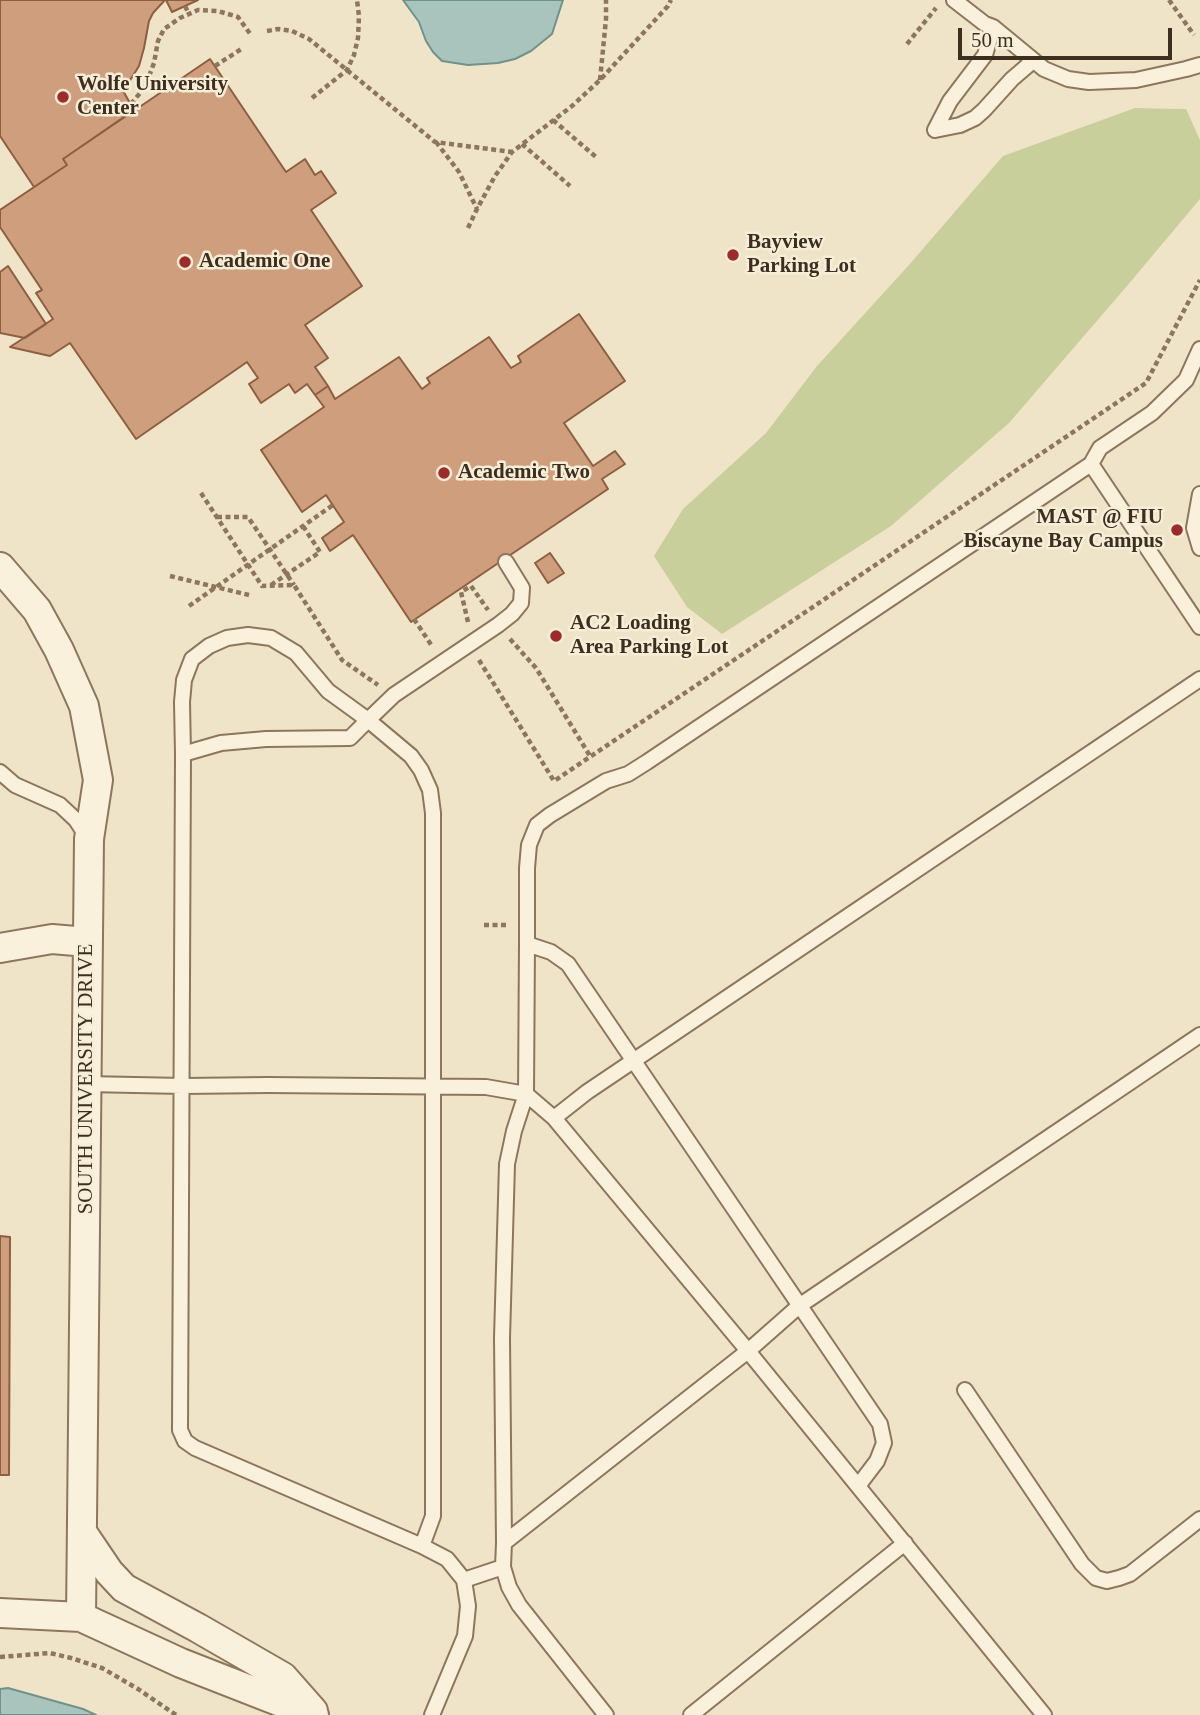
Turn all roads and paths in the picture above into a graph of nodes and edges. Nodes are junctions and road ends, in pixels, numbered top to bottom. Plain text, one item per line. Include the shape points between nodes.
1 (357, 0) edge
2 (606, 0) edge
3 (671, 0) edge
4 (954, 0) edge
5 (1169, 0) edge
6 (185, 6) dead end
7 (189, 14) junction
8 (931, 15) dead end
9 (993, 27) junction
10 (267, 31) dead end
11 (251, 34) dead end
12 (1195, 35) dead end
13 (907, 44) dead end
14 (243, 48) dead end
15 (1033, 61) junction
16 (1200, 65) edge
17 (215, 66) dead end
18 (347, 70) junction
19 (600, 80) junction
20 (312, 98) dead end
21 (131, 104) dead end
22 (554, 120) junction
23 (435, 142) junction
24 (522, 144) junction
25 (512, 152) junction
26 (596, 157) dead end
27 (570, 186) dead end
28 (477, 209) junction
29 (468, 228) dead end
30 (1200, 280) edge
31 (1200, 349) edge
32 (1091, 464) junction
33 (201, 493) dead end
34 (1200, 494) edge
35 (332, 505) dead end
36 (217, 517) junction
37 (303, 526) junction
38 (1200, 548) edge
39 (270, 549) junction
40 (506, 562) dead end
41 (248, 565) junction
42 (0, 567) edge
43 (287, 574) junction
44 (170, 576) dead end
45 (295, 585) junction
46 (270, 586) junction
47 (216, 587) junction
48 (248, 595) dead end
49 (189, 606) dead end
50 (414, 620) dead end
51 (498, 625) junction
52 (1200, 627) edge
53 (472, 642) junction
54 (436, 653) dead end
55 (1200, 679) edge
56 (391, 697) junction
57 (368, 720) junction
58 (183, 754) junction
59 (590, 756) junction
60 (0, 772) edge
61 (89, 839) junction
62 (87, 942) junction
63 (527, 944) junction
64 (0, 948) edge
65 (1200, 1035) edge
66 (635, 1061) junction
67 (87, 1084) junction
68 (183, 1086) junction
69 (434, 1086) junction
70 (526, 1094) junction
71 (554, 1118) junction
72 (799, 1306) junction
73 (748, 1351) junction
74 (965, 1390) dead end
75 (858, 1486) junction
76 (1200, 1519) edge
77 (82, 1532) junction
78 (504, 1543) junction
79 (905, 1544) junction
80 (422, 1546) junction
81 (503, 1567) junction
82 (464, 1580) junction
83 (0, 1613) edge
84 (81, 1617) junction
85 (0, 1657) edge
86 (176, 1715) edge
87 (315, 1715) edge
88 (432, 1715) edge
89 (606, 1715) edge
90 (691, 1715) edge
91 (1044, 1715) edge

1 - 18 path via 358,38
2 - 19 path
3 - 19 path
4 - 9 lane
5 - 12 path
6 - 7 path
7 - 11 path via 218,10 238,17
7 - 21 path via 164,29 145,87
8 - 13 path
9 - 15 lane
9 - 15 lane via 985,55 950,101 935,130 975,118
10 - 18 path via 292,31 309,39
14 - 17 path
15 - 16 lane via 1068,79 1089,82 1136,80
18 - 20 path
18 - 23 path
19 - 22 path
22 - 24 path
22 - 26 path
23 - 25 path
23 - 28 path via 459,172
24 - 25 path
24 - 27 path
25 - 28 path
28 - 29 path
30 - 59 path via 1146,383
31 - 32 lane via 1186,380 1152,413 1100,448
32 - 52 lane
32 - 63 lane via 648,762 606,781 537,825 527,868
33 - 36 path
34 - 38 lane via 1194,528
35 - 37 path
36 - 39 path via 248,517
36 - 41 path
37 - 39 path
37 - 43 path via 320,552
39 - 41 path
39 - 43 path
40 - 51 lane via 522,588 521,603
41 - 46 path via 262,586
41 - 47 path
42 - 61 street, SOUTH UNIVERSITY DRIVE via 37,610 85,706 98,780
43 - 45 path
43 - 46 path
44 - 47 path
45 - 46 path
45 - 56 path via 342,660
47 - 48 path
47 - 49 path
50 - 54 path
51 - 53 lane
51 - 53 path via 471,586 461,592
51 - 59 path via 536,668
53 - 56 lane
53 - 59 path via 554,782
55 - 66 lane
56 - 57 lane
57 - 58 lane via 350,738 222,743
57 - 58 lane via 328,691 296,653 271,638 227,638 192,659 184,680
57 - 69 lane via 411,756 430,790
58 - 68 lane
60 - 61 lane via 15,785 60,805
61 - 62 street, SOUTH UNIVERSITY DRIVE
62 - 64 street via 52,939
62 - 67 street, SOUTH UNIVERSITY DRIVE
63 - 66 lane via 568,964
63 - 70 lane
65 - 72 lane
66 - 71 lane
66 - 72 lane
67 - 68 lane
67 - 77 street, SOUTH UNIVERSITY DRIVE
68 - 69 lane
68 - 80 lane via 180,1430 185,1441
69 - 70 lane via 486,1087
69 - 80 lane via 433,1516
70 - 71 lane
70 - 78 lane via 507,1164 502,1338
71 - 73 lane
72 - 73 lane
72 - 75 lane via 880,1424 884,1443
73 - 75 lane
73 - 78 lane
74 - 76 lane via 1096,1578 1107,1581 1130,1574
75 - 79 lane
77 - 84 street, SOUTH UNIVERSITY DRIVE
77 - 87 street via 124,1588 283,1678
78 - 81 lane
79 - 90 lane
79 - 91 lane
80 - 82 lane via 447,1559
81 - 82 lane
81 - 89 lane via 519,1605
82 - 88 lane via 466,1636
83 - 84 street
84 - 87 street via 181,1663
85 - 86 path via 50,1653 102,1668

